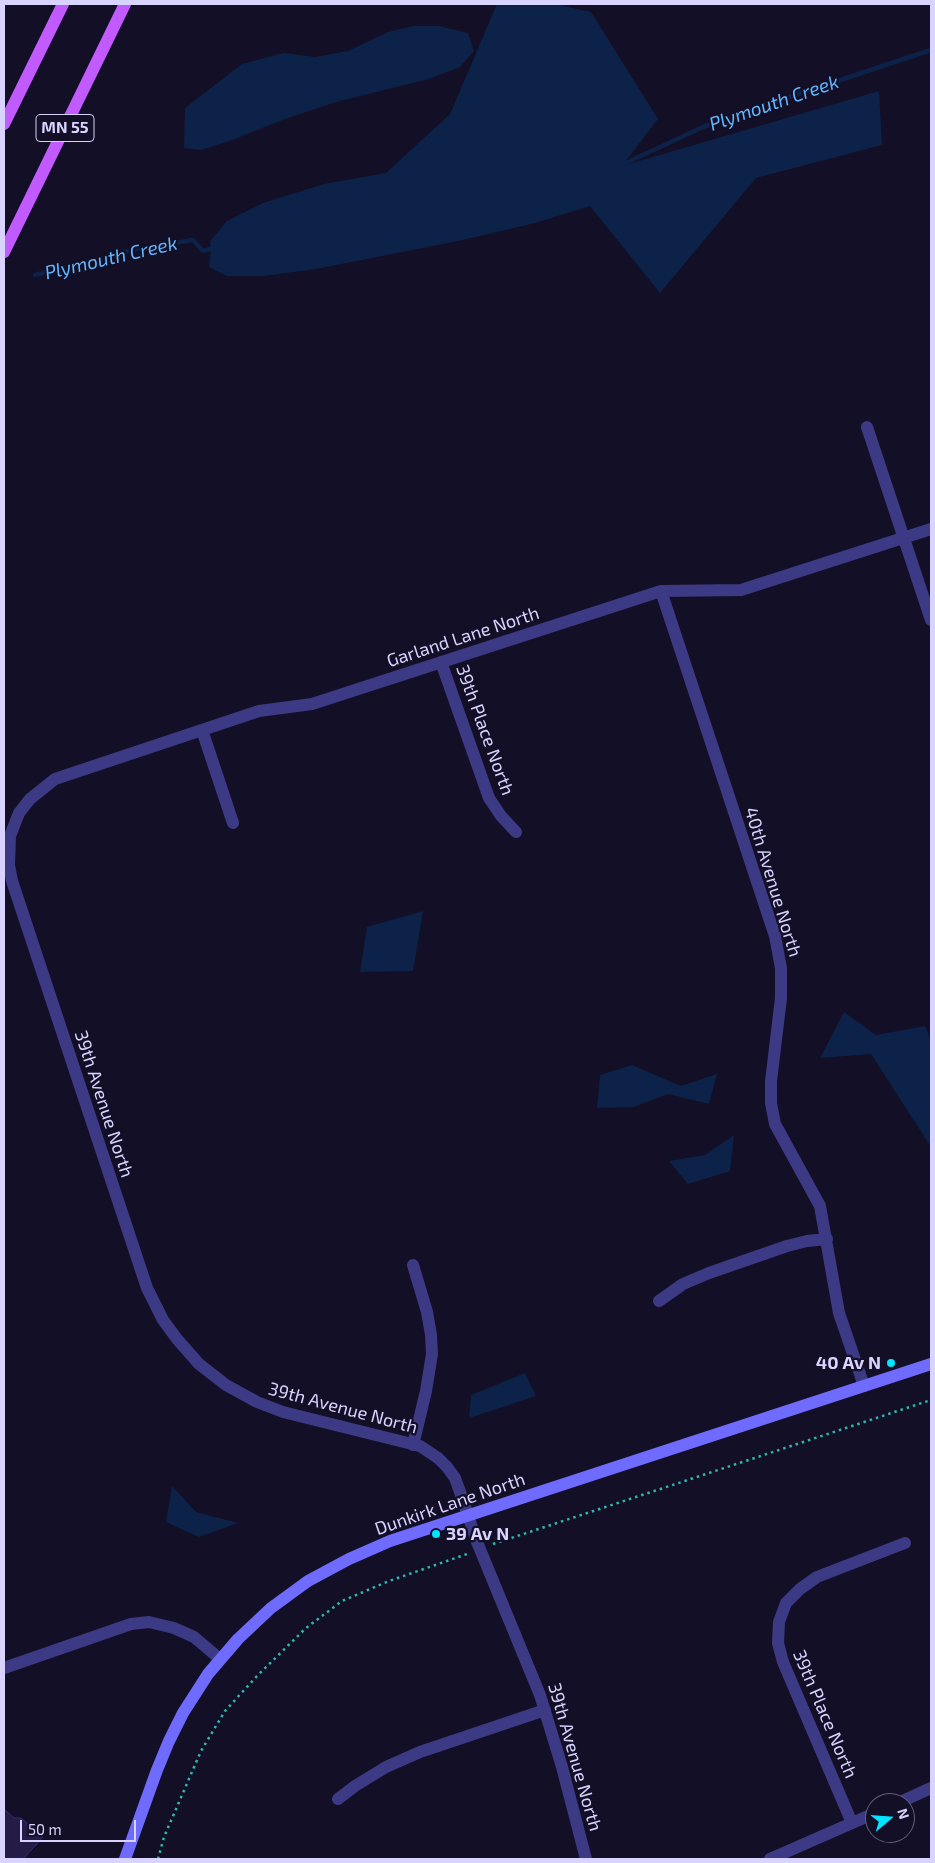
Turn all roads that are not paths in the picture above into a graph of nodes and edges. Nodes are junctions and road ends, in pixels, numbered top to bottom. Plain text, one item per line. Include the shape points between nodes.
1 (63, 4) edge
2 (125, 4) edge
3 (4, 124) edge
4 (4, 252) edge
5 (867, 427) dead end
6 (931, 529) edge
7 (904, 538) junction
8 (661, 591) junction
9 (931, 620) edge
10 (441, 662) junction
11 (202, 730) junction
12 (19, 813) joint
13 (232, 823) dead end
14 (516, 832) dead end
15 (827, 1239) junction
16 (413, 1265) dead end
17 (659, 1301) dead end
18 (931, 1364) edge
19 (864, 1386) junction
20 (413, 1445) junction
21 (467, 1516) junction
22 (905, 1543) dead end
23 (220, 1660) junction
24 (4, 1668) edge
25 (545, 1710) junction
26 (931, 1788) edge
27 (915, 1795) edge
28 (338, 1799) dead end
29 (865, 1817) edge
30 (852, 1823) junction
31 (125, 1859) edge
32 (586, 1859) edge
33 (770, 1859) edge

1 - 3 main road, MN 55
2 - 4 main road, MN 55
5 - 7 street
6 - 7 street, Garland Lane North
7 - 8 street, Garland Lane North via 741,590
7 - 9 street
8 - 10 street, Garland Lane North
8 - 15 street, 40th Avenue North via 774,936 781,968 782,998 771,1081 774,1124 820,1206
10 - 11 street, Garland Lane North via 312,704 260,711
10 - 14 street, 39th Place North via 489,798
11 - 12 street, Garland Lane North via 55,779 30,799
11 - 13 street
12 - 20 street, 39th Avenue North via 8,847 12,881 146,1288 163,1320 199,1364 230,1388 257,1402 283,1412
15 - 17 street via 787,1246 709,1273 683,1284
15 - 19 street, 40th Avenue North via 839,1313
16 - 20 street via 427,1312 432,1354
18 - 19 street, Dunkirk Lane North
19 - 21 street, Dunkirk Lane North
20 - 21 street, 39th Avenue North via 420,1446 447,1467 457,1484
21 - 23 street, Dunkirk Lane North via 390,1541 308,1581 271,1608
21 - 25 street, 39th Avenue North
22 - 30 street, 39th Place North via 817,1577 786,1603 779,1622 778,1643 783,1662
23 - 24 street via 194,1637 149,1622 131,1624
23 - 31 street, Dunkirk Lane North via 183,1713 169,1741
25 - 28 street via 420,1752 386,1767
25 - 32 street, 39th Avenue North
26 - 27 street
29 - 30 street
30 - 33 street

